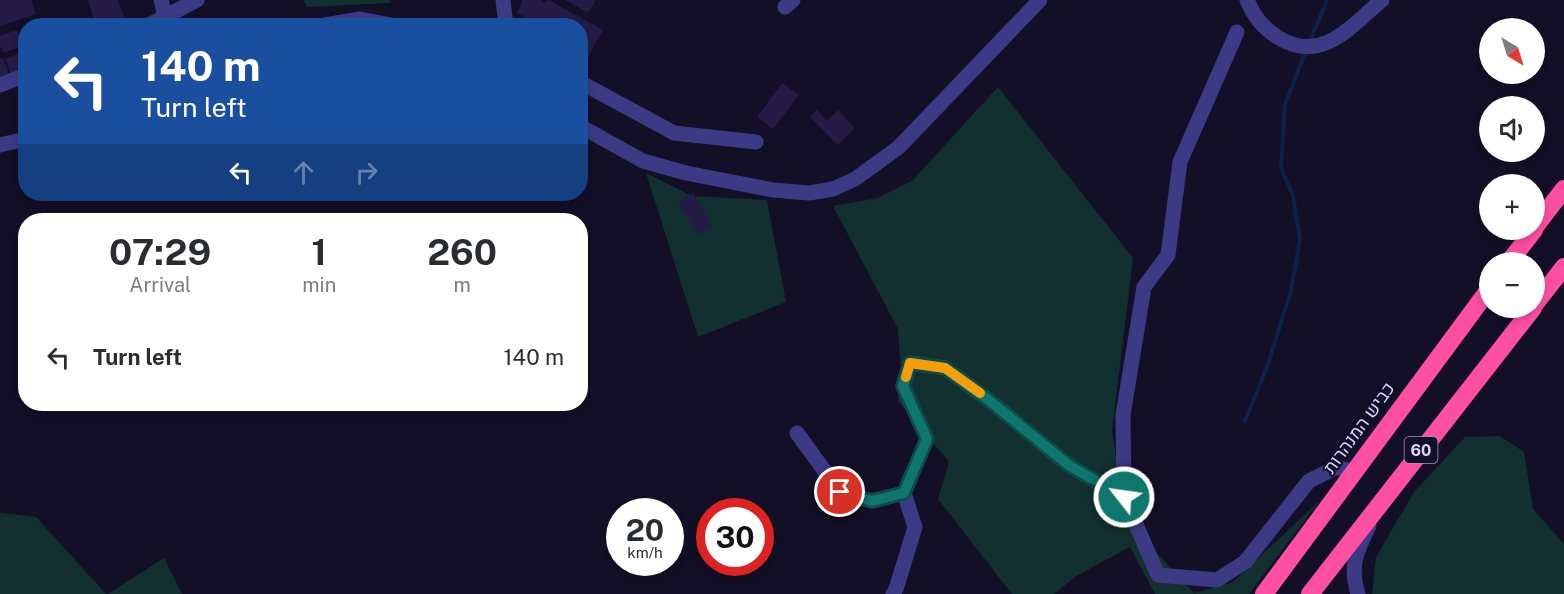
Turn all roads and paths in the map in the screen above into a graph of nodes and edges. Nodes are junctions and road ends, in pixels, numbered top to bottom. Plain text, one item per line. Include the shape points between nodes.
1 (161, 0) edge
2 (197, 0) edge
3 (503, 0) edge
4 (1040, 0) edge
5 (1246, 0) edge
6 (1382, 0) edge
7 (165, 16) junction
8 (161, 18) edge
9 (505, 18) edge
10 (1237, 32) dead end
11 (18, 78) edge
12 (0, 85) edge
13 (588, 86) edge
14 (588, 130) edge
15 (18, 141) edge
16 (756, 142) dead end
17 (0, 145) edge
18 (1564, 189) edge
19 (1545, 214) edge
20 (1526, 240) edge
21 (1517, 252) edge
22 (1564, 267) edge
23 (1545, 292) edge
24 (1479, 303) edge
25 (1525, 318) edge
26 (797, 433) dead end
27 (1353, 472) junction
28 (904, 493) junction
29 (1124, 497) junction
30 (1377, 506) junction
31 (893, 594) edge
32 (1264, 594) edge
33 (1310, 594) edge
34 (1358, 594) edge

1 - 7 street
2 - 7 street
3 - 9 street
4 - 14 street via 899,147 855,179 833,189 809,193 773,190 686,173 643,161
5 - 6 street via 1264,29 1302,48 1334,40
7 - 8 street
10 - 29 street via 1180,162 1168,255 1144,286 1123,415
11 - 12 street
13 - 16 street via 674,133
15 - 17 street
18 - 19 highway
20 - 21 highway
22 - 23 highway, 60
24 - 27 highway, כביש המנהרות / 60
25 - 30 highway, 60
26 - 28 street via 840,492 872,501
27 - 29 street via 1337,467 1309,481 1245,562 1217,580 1158,575
27 - 32 highway, כביש המנהרות / 60
28 - 29 street via 927,439 903,386 910,363 945,368 1070,466
28 - 31 street via 915,527
30 - 33 highway, 60
30 - 34 street via 1354,560

